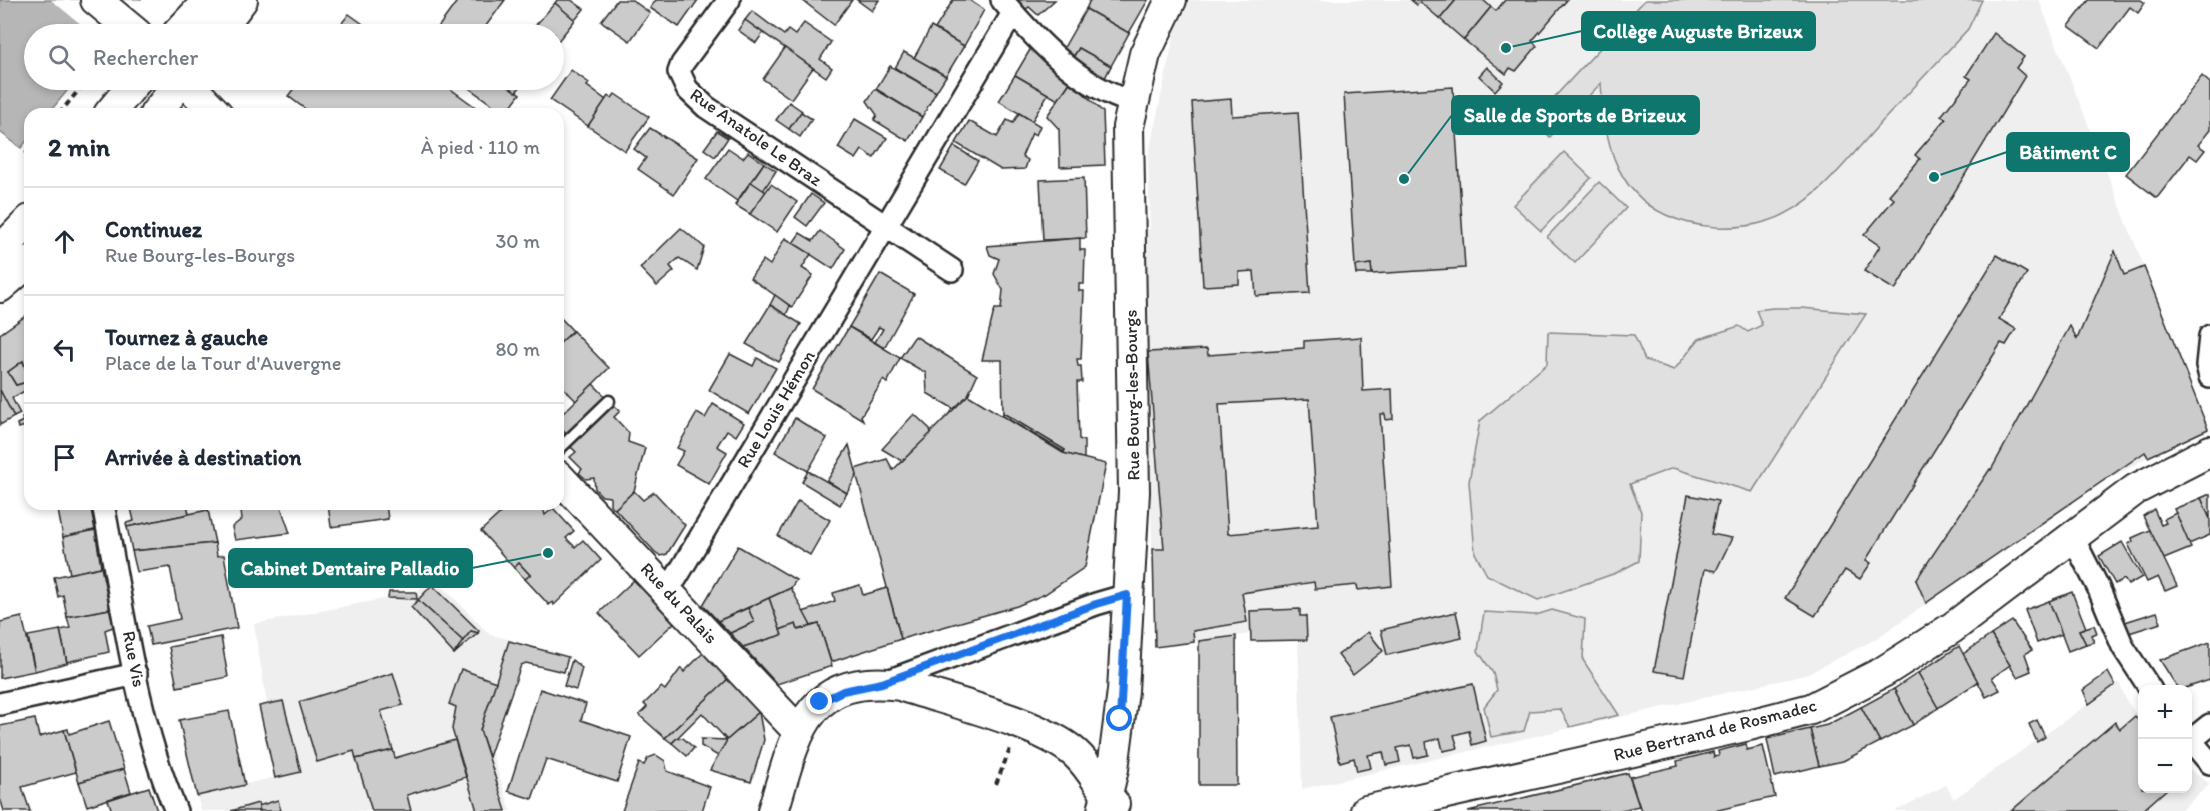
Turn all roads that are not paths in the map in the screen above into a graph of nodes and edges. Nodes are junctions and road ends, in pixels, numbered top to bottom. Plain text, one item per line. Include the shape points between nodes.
1 (96, 0) edge
2 (209, 0) edge
3 (242, 0) edge
4 (729, 0) edge
5 (1171, 0) edge
6 (1007, 6) edge
7 (124, 24) edge
8 (186, 24) edge
9 (224, 24) edge
10 (129, 90) edge
11 (174, 90) edge
12 (193, 90) edge
13 (1132, 102) junction
14 (114, 108) edge
15 (159, 108) edge
16 (211, 108) edge
17 (24, 226) edge
18 (884, 226) junction
19 (0, 251) edge
20 (24, 266) edge
21 (952, 270) dead end
22 (0, 287) edge
23 (2210, 336) edge
24 (2210, 377) edge
25 (609, 401) dead end
26 (564, 444) edge
27 (2210, 451) edge
28 (564, 482) edge
29 (104, 510) edge
30 (2073, 538) junction
31 (665, 588) junction
32 (1127, 595) junction
33 (136, 674) junction
34 (882, 683) junction
35 (2148, 685) edge
36 (0, 704) edge
37 (2210, 725) edge
38 (798, 731) junction
39 (2192, 737) edge
40 (2192, 742) edge
41 (2210, 763) edge
42 (1110, 806) edge
43 (176, 811) edge
44 (773, 811) edge
45 (1366, 811) edge

1 - 7 street
2 - 8 street
3 - 9 street
4 - 18 street, Rue Anatole Le Braz via 682,64 679,72 687,89 706,107
5 - 13 street, Rue Bourg-les-Bourgs via 1144,54
6 - 13 street via 1100,90
6 - 18 street, Rue Louis Hémon
10 - 14 street
11 - 15 street
12 - 16 street
13 - 32 street, Rue Bourg-les-Bourgs via 1127,168 1135,465
17 - 19 street
18 - 21 street
18 - 31 street, Rue Louis Hémon via 676,578
20 - 22 street
23 - 24 street
25 - 26 lane
27 - 30 street, Rue Bertrand de Rosmadec via 2136,489
28 - 31 street, Rue du Palais
29 - 33 street, Rue Vis
30 - 35 street via 2123,647
30 - 45 street, Rue Bertrand de Rosmadec via 1952,628 1856,687 1811,709
31 - 38 street, Rue du Palais
32 - 34 street
32 - 42 street, Rue Bourg-les-Bourgs via 1123,691
33 - 36 street
33 - 43 street, Rue Vis via 153,748
34 - 38 street via 830,696 812,710
34 - 42 street via 900,685 1052,738 1076,754 1095,776
37 - 39 street
38 - 44 street
40 - 41 street

